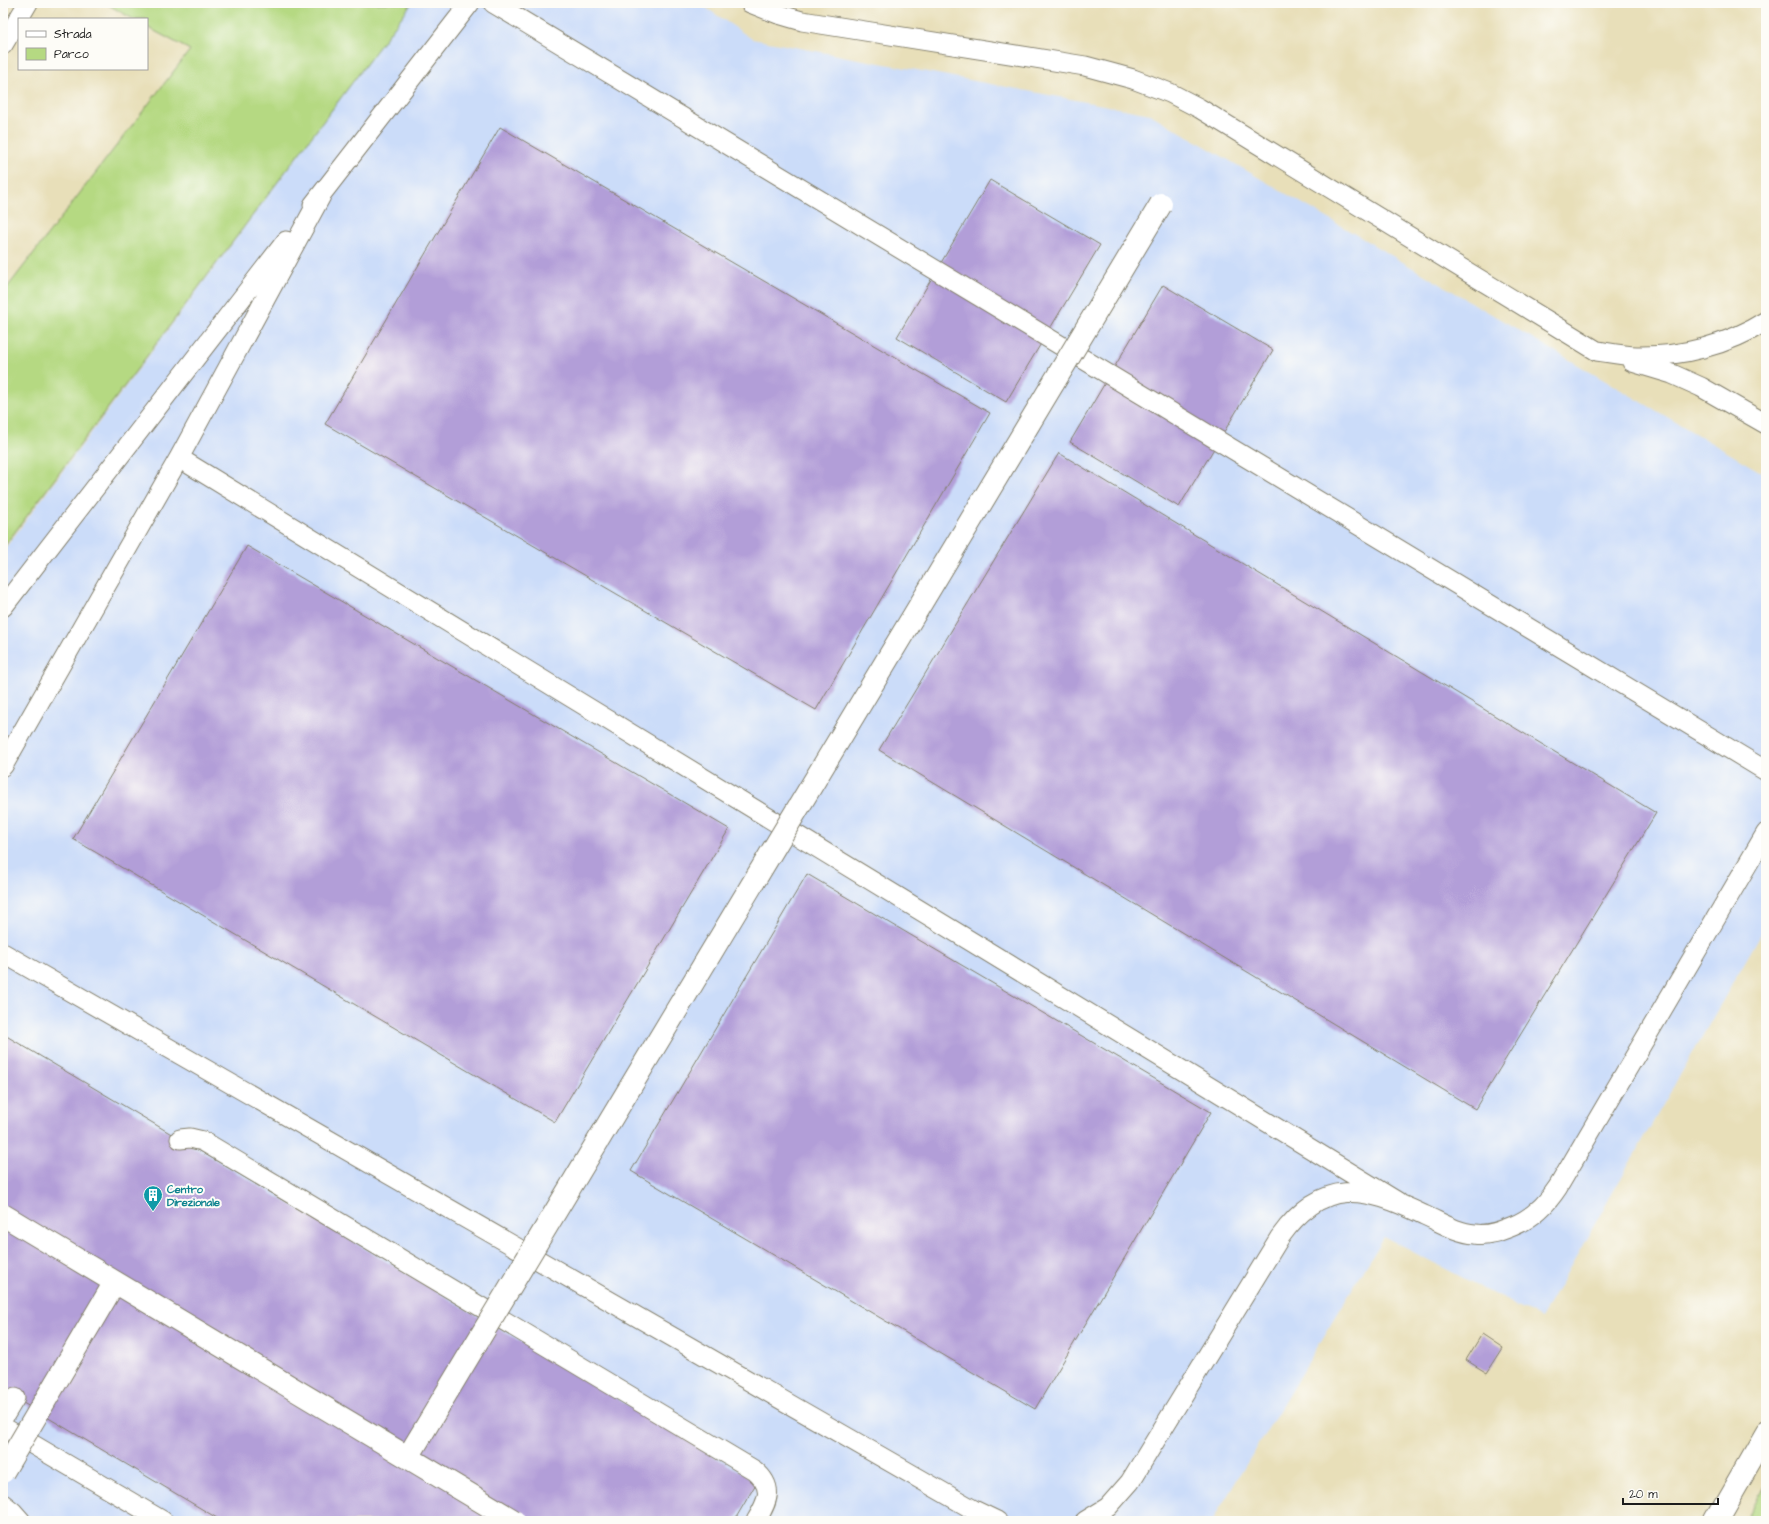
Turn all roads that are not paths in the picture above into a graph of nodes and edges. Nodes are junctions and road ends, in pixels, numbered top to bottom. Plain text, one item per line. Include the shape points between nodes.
1 (28, 3) edge
2 (470, 3) edge
3 (493, 3) edge
4 (750, 3) edge
5 (19, 18) edge
6 (18, 20) edge
7 (3, 45) edge
8 (321, 196) junction
9 (1161, 204) dead end
10 (1766, 321) edge
11 (1597, 351) junction
12 (1766, 424) edge
13 (179, 458) junction
14 (3, 607) edge
15 (3, 766) edge
16 (1766, 771) edge
17 (1766, 833) edge
18 (3, 953) edge
19 (180, 1139) dead end
20 (1398, 1202) junction
21 (3, 1215) edge
22 (115, 1282) junction
23 (15, 1398) dead end
24 (3, 1418) edge
25 (3, 1427) edge
26 (1766, 1434) edge
27 (408, 1457) junction
28 (3, 1472) edge
29 (3, 1504) edge
30 (22, 1521) edge
31 (163, 1521) edge
32 (514, 1521) edge
33 (756, 1521) edge
34 (997, 1521) edge
35 (1085, 1521) edge
36 (1716, 1521) edge

1 - 5 lane
2 - 8 lane
3 - 16 lane
4 - 11 lane via 802,21 1085,66 1133,79 1170,93 1199,108
6 - 7 lane
8 - 13 lane
8 - 14 lane
9 - 27 street, bridge
10 - 11 lane via 1726,340 1689,352 1635,356
11 - 12 lane via 1690,382
13 - 15 lane
13 - 20 lane
17 - 20 lane via 1558,1187 1542,1207 1522,1222 1506,1229 1474,1234 1449,1227
18 - 34 lane
19 - 33 lane via 203,1141 754,1470 764,1480 768,1494 767,1502
20 - 35 lane via 1344,1191 1307,1208 1290,1224 1130,1482 1108,1507
21 - 22 street, bridge
22 - 27 street, bridge
22 - 28 street, bridge
23 - 24 lane
25 - 31 lane
26 - 36 street
27 - 32 street, bridge
29 - 30 lane

